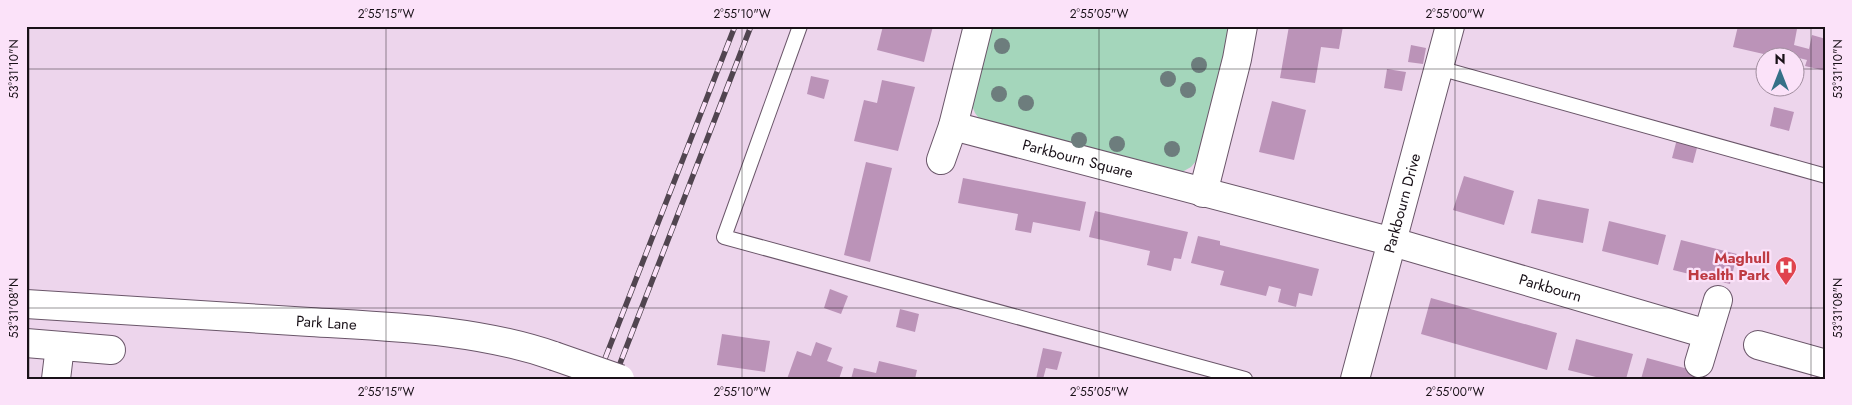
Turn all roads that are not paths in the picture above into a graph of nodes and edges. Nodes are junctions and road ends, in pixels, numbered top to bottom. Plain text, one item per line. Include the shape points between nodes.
1 (800, 26) edge
2 (978, 26) edge
3 (1243, 26) edge
4 (1450, 26) edge
5 (1439, 68) junction
6 (952, 126) junction
7 (941, 160) dead end
8 (1826, 176) edge
9 (1203, 193) junction
10 (1393, 242) junction
11 (1718, 300) dead end
12 (26, 304) edge
13 (1707, 334) junction
14 (26, 343) edge
15 (60, 346) junction
16 (1758, 346) dead end
17 (110, 350) dead end
18 (1699, 363) dead end
19 (1826, 364) edge
20 (56, 379) edge
21 (620, 379) edge
22 (1245, 379) edge
23 (1355, 379) edge

1 - 22 lane via 724,236
2 - 6 street
3 - 9 street
4 - 5 street, Parkbourn Drive
5 - 8 lane
5 - 10 street, Parkbourn Drive
6 - 7 street
6 - 9 street, Parkbourn Square
9 - 10 street, Parkbourn Square
10 - 13 street, Parkbourn
10 - 23 street, Parkbourn Drive
11 - 13 street
12 - 21 street, Park Lane, bridge via 459,333 527,347
13 - 18 street
14 - 15 street
15 - 17 street
15 - 20 street
16 - 19 street

